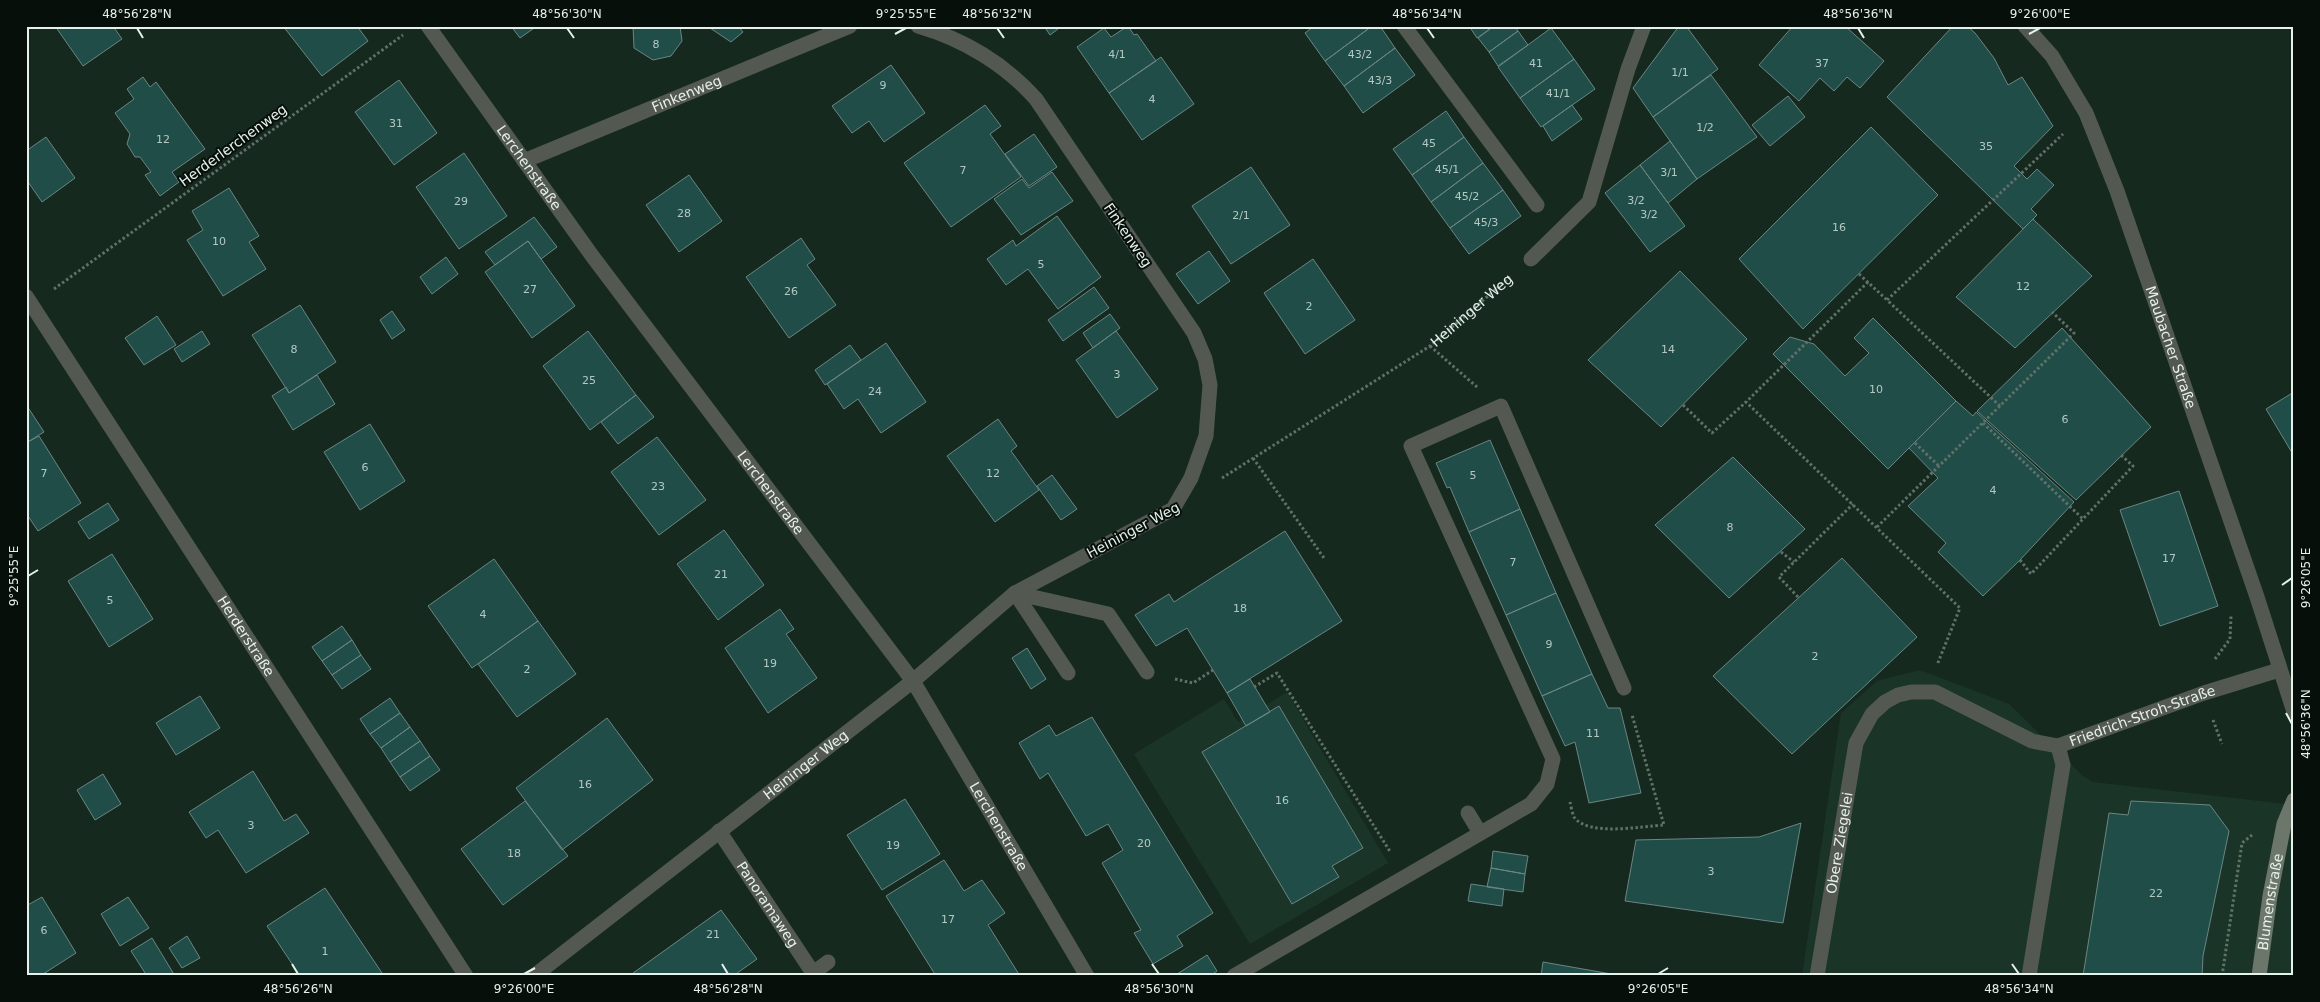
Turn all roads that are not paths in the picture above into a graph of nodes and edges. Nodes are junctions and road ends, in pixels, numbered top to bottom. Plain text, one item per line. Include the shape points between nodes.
1 (428, 26) edge
2 (850, 26) edge
3 (918, 26) edge
4 (1404, 26) edge
5 (1644, 26) edge
6 (2025, 26) edge
7 (524, 161) junction
8 (1537, 205) dead end
9 (1531, 258) road end
10 (26, 296) edge
11 (1173, 509) joint
12 (1015, 593) junction
13 (2280, 670) junction
14 (1146, 672) road end
15 (1068, 674) dead end
16 (913, 681) junction
17 (2289, 683) edge
18 (1624, 688) dead end
19 (2294, 712) edge
20 (1872, 714) joint
21 (2058, 746) junction
22 (2294, 800) edge
23 (1468, 813) dead end
24 (719, 831) junction
25 (1480, 833) junction
26 (828, 962) dead end
27 (814, 974) edge
28 (466, 976) edge
29 (534, 976) edge
30 (1087, 976) edge
31 (1234, 976) edge
32 (1817, 976) edge
33 (2029, 976) edge
34 (2259, 976) edge

1 - 7 street, Lerchenstraße
2 - 7 street, Finkenweg
3 - 11 street, Finkenweg via 972,49 1018,79 1036,99 1194,333 1205,359 1210,385 1206,436 1191,478
4 - 8 street
5 - 9 street via 1589,202
6 - 13 street, Maubacher Straße via 2052,56 2086,113 2110,174
7 - 16 street, Lerchenstraße
10 - 28 street, Herderstraße
11 - 12 street, Heininger Weg
12 - 14 street via 1108,614
12 - 15 street
12 - 16 street, Heininger Weg
13 - 17 street, Maubacher Straße
13 - 21 street, Friedrich-Stroh-Straße via 2204,693
16 - 24 street, Heininger Weg
16 - 30 street, Lerchenstraße
17 - 19 street, Maubacher Straße
18 - 25 street via 1564,534 1501,406 1411,446 1485,617 1553,759 1546,784 1531,804
20 - 21 street, Friedrich-Stroh-Straße via 1898,695 1926,691 1952,699 2032,741
20 - 32 street, Obere Ziegelei via 1856,743
21 - 33 street via 2063,765
22 - 34 street, Blumenstraße via 2284,824
23 - 25 street
24 - 27 street, Panoramaweg
24 - 29 street, Heininger Weg
25 - 31 street
26 - 27 street

